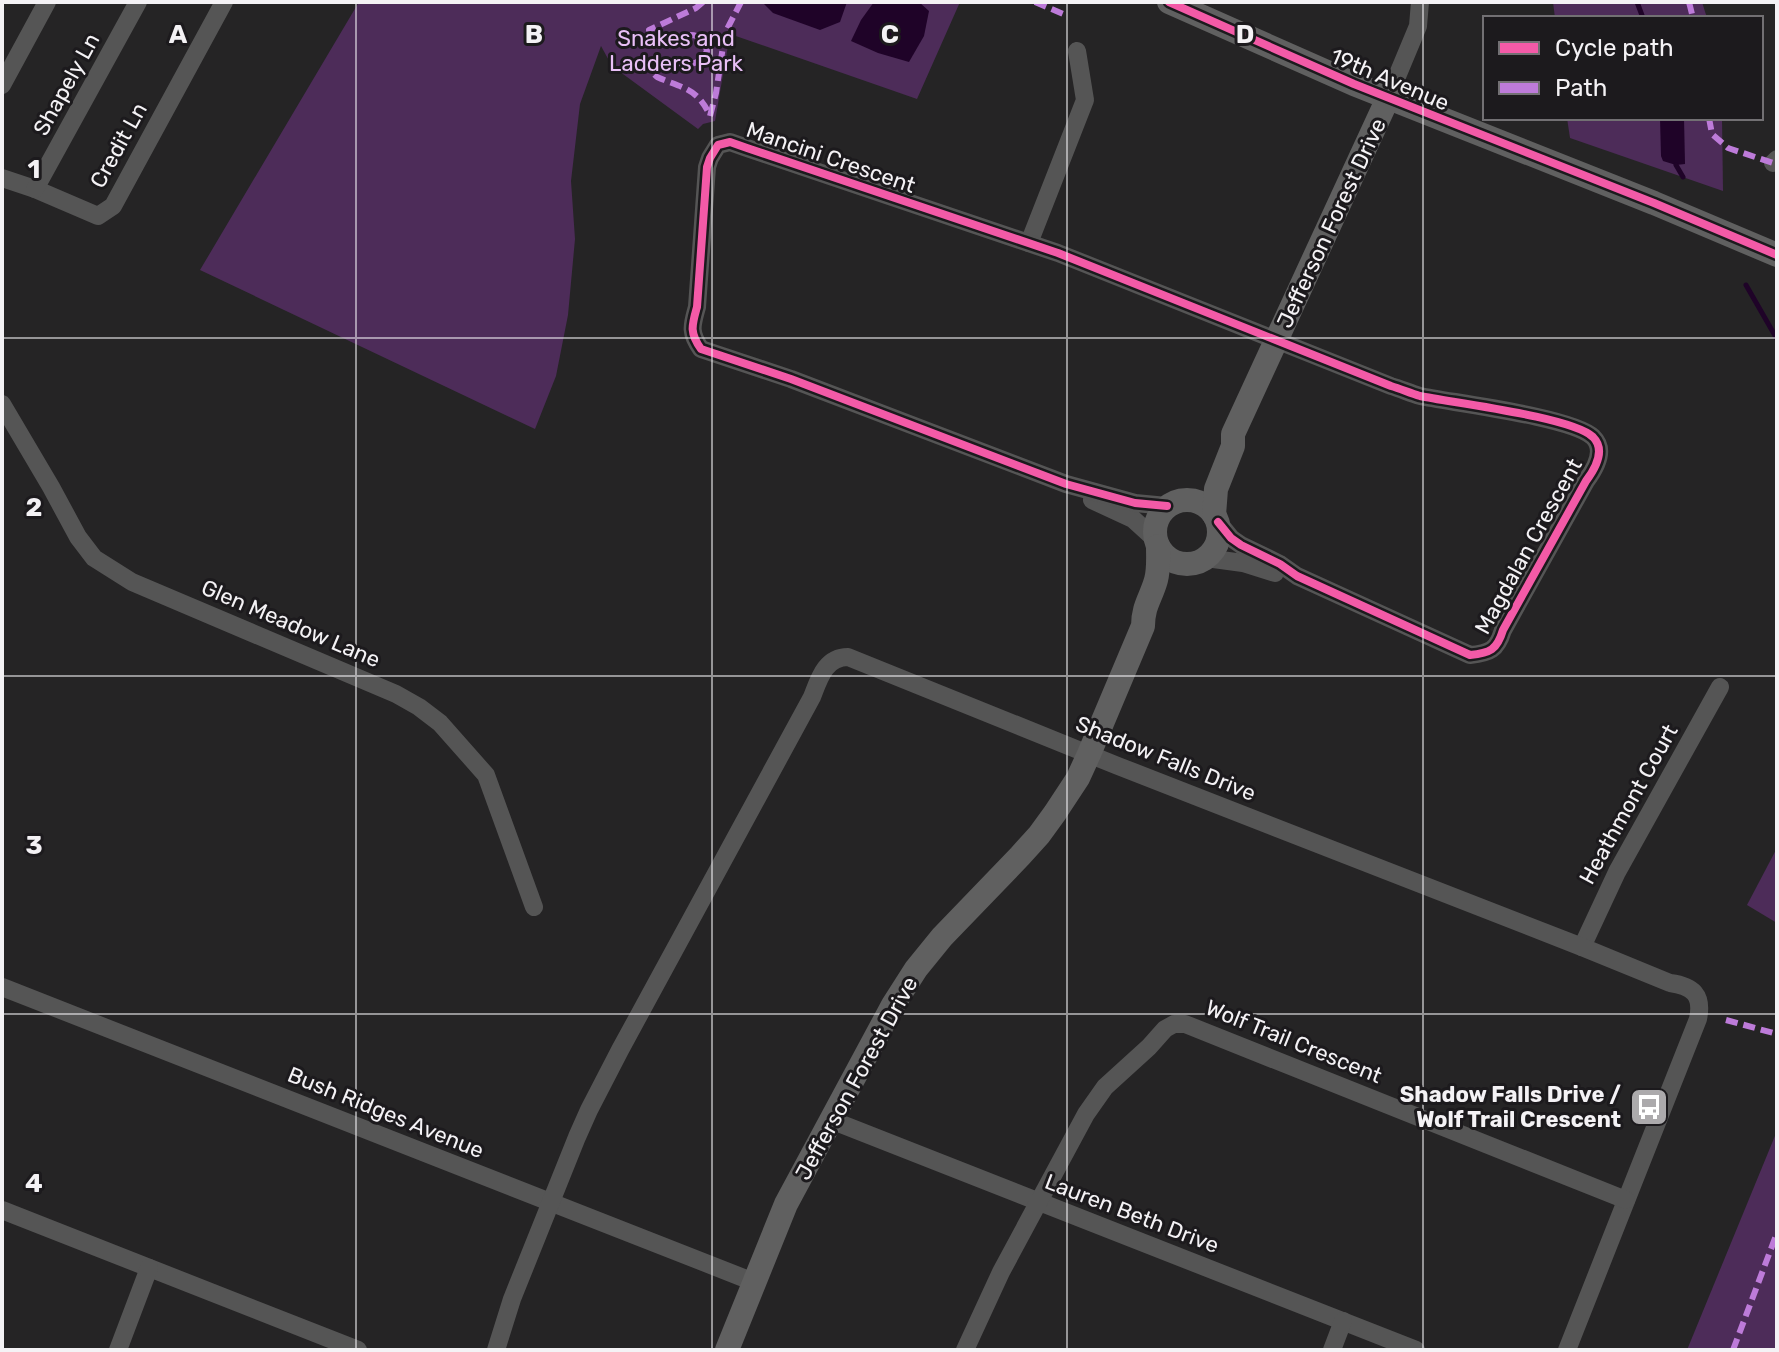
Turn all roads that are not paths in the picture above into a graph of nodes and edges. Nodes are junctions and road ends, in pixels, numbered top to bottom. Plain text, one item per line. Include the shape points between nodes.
1 (47, 2) edge
2 (138, 2) edge
3 (224, 2) edge
4 (1169, 2) edge
5 (1420, 2) edge
6 (1077, 51) dead end
7 (2, 85) edge
8 (1388, 98) junction
9 (2, 178) edge
10 (35, 189) junction
11 (1029, 243) junction
12 (1777, 255) edge
13 (1277, 340) junction
14 (2, 404) edge
15 (1233, 434) junction
16 (1066, 484) junction
17 (1173, 504) junction
18 (1216, 518) junction
19 (1156, 543) junction
20 (1201, 561) junction
21 (1297, 576) junction
22 (1143, 626) junction
23 (1720, 687) dead end
24 (1089, 754) junction
25 (534, 907) dead end
26 (1582, 947) junction
27 (2, 987) edge
28 (831, 1120) junction
29 (1626, 1200) junction
30 (1038, 1202) junction
31 (550, 1203) junction
32 (2, 1210) edge
33 (149, 1268) junction
34 (754, 1282) junction
35 (1343, 1321) junction
36 (118, 1350) edge
37 (358, 1350) edge
38 (496, 1350) edge
39 (727, 1350) edge
40 (965, 1350) edge
41 (1332, 1350) edge
42 (1416, 1350) edge
43 (1567, 1350) edge

1 - 7 street
2 - 10 street, Shapely Ln
3 - 10 street, Credit Ln via 113,206 98,216
4 - 8 street, 19th Avenue
5 - 8 street via 1418,26
6 - 11 street via 1085,100
8 - 12 street, 19th Avenue
8 - 13 street, Jefferson Forest Drive
9 - 10 street, Credit Ln
11 - 13 street, Mancini Crescent
11 - 16 street, Mancini Crescent via 730,142 718,145 707,167 693,338 701,349
13 - 15 street, Jefferson Forest Drive
13 - 21 street, Magdalan Crescent via 1417,395 1552,421 1592,436 1599,446 1597,465 1499,644 1485,654 1470,655
14 - 25 street, Glen Meadow Lane via 94,558 132,582 396,694 440,723 486,775
15 - 17 street, Jefferson Forest Drive via 1199,482
15 - 18 street, Jefferson Forest Drive via 1216,489
16 - 17 street, Mancini Crescent via 1135,503
16 - 19 street, Mancini Crescent via 1133,519
17 - 18 street via 1196,501
17 - 19 street via 1155,524
18 - 20 street via 1217,544
18 - 21 street, Magdalan Crescent via 1231,538
19 - 20 street via 1176,563
19 - 22 street, Jefferson Forest Drive via 1156,581
20 - 21 street, Magdalan Crescent via 1235,561
20 - 22 street, Jefferson Forest Drive via 1170,587
22 - 24 street, Jefferson Forest Drive
23 - 26 street, Heathmont Court via 1617,872
24 - 26 street, Shadow Falls Drive
24 - 28 street, Jefferson Forest Drive via 1039,835 916,969
24 - 31 street, Shadow Falls Drive via 848,657 833,660 620,1050
26 - 29 street, Shadow Falls Drive via 1685,985 1700,1006
27 - 31 street, Bush Ridges Avenue
28 - 30 street, Lauren Beth Drive
28 - 34 street, Jefferson Forest Drive via 786,1204
29 - 30 street, Wolf Trail Crescent via 1174,1024 1105,1087
29 - 43 street, Shadow Falls Drive
30 - 35 street, Lauren Beth Drive
30 - 40 street, Wolf Trail Crescent
31 - 34 street, Bush Ridges Avenue
31 - 38 street
32 - 33 street
33 - 36 street
33 - 37 street
34 - 39 street, Jefferson Forest Drive
35 - 41 street
35 - 42 street, Lauren Beth Drive

